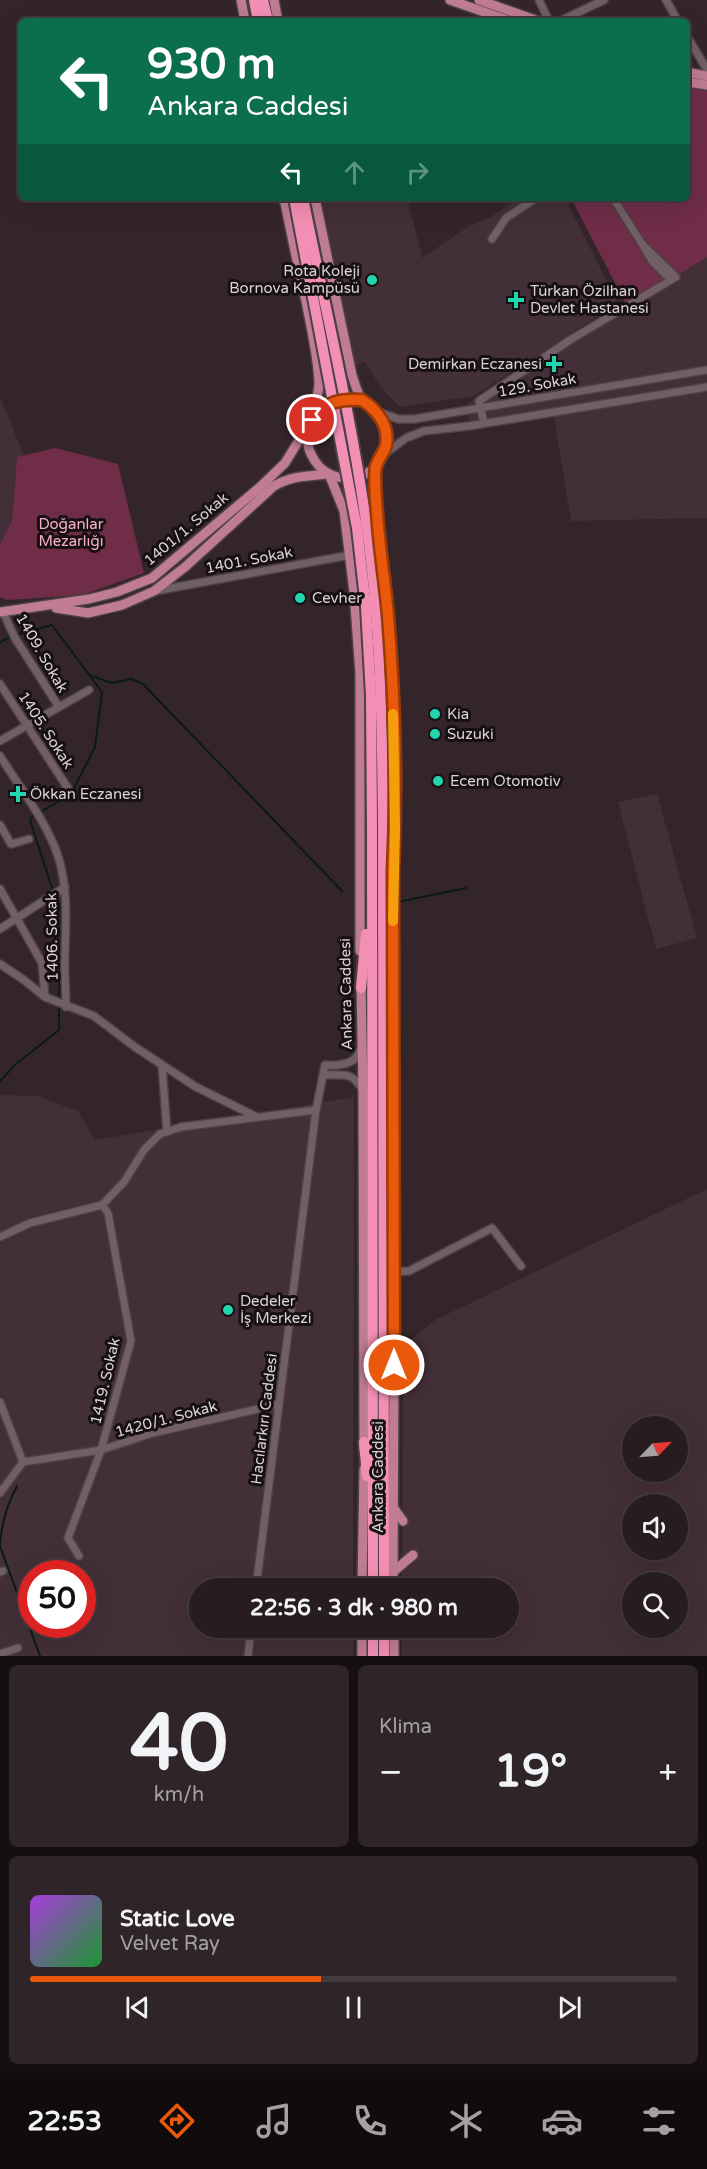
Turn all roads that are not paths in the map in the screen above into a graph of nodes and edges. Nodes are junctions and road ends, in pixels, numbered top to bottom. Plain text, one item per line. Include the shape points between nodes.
1 (241, 0) edge
2 (254, 0) edge
3 (263, 0) edge
4 (274, 0) edge
5 (279, 0) edge
6 (450, 0) edge
7 (478, 0) edge
8 (540, 0) edge
9 (604, 0) edge
10 (666, 0) edge
11 (244, 18) edge
12 (257, 18) edge
13 (267, 18) edge
14 (277, 18) edge
15 (501, 18) edge
16 (529, 18) edge
17 (548, 18) edge
18 (566, 18) edge
19 (676, 18) edge
20 (690, 41) edge
21 (707, 70) edge
22 (690, 73) edge
23 (707, 76) edge
24 (690, 82) edge
25 (707, 85) edge
26 (285, 201) edge
27 (295, 201) edge
28 (304, 201) edge
29 (316, 201) edge
30 (532, 201) edge
31 (615, 201) edge
32 (492, 239) dead end
33 (707, 370) edge
34 (707, 387) edge
35 (362, 400) junction
36 (373, 409) junction
37 (480, 409) junction
38 (312, 420) junction
39 (484, 423) junction
40 (383, 455) junction
41 (376, 466) junction
42 (329, 474) junction
43 (350, 555) junction
44 (154, 591) junction
45 (44, 606) junction
46 (1, 612) edge
47 (0, 684) edge
48 (88, 690) dead end
49 (59, 707) junction
50 (27, 727) junction
51 (0, 741) edge
52 (0, 756) edge
53 (69, 790) dead end
54 (377, 824) junction
55 (0, 825) edge
56 (29, 839) dead end
57 (393, 872) junction
58 (372, 880) junction
59 (65, 887) junction
60 (0, 889) edge
61 (17, 918) junction
62 (0, 929) edge
63 (384, 940) junction
64 (0, 964) edge
65 (361, 988) junction
66 (45, 998) junction
67 (66, 1007) junction
68 (362, 1042) junction
69 (162, 1065) junction
70 (323, 1075) junction
71 (363, 1091) junction
72 (316, 1110) junction
73 (257, 1118) junction
74 (167, 1132) junction
75 (102, 1205) junction
76 (0, 1237) edge
77 (384, 1255) junction
78 (521, 1266) dead end
79 (393, 1272) junction
80 (394, 1365) junction
81 (0, 1402) edge
82 (279, 1404) junction
83 (2, 1411) edge
84 (364, 1442) junction
85 (101, 1450) junction
86 (23, 1462) junction
87 (1, 1492) edge
88 (393, 1507) junction
89 (403, 1521) dead end
90 (373, 1539) junction
91 (413, 1555) dead end
92 (79, 1556) dead end
93 (393, 1572) junction
94 (257, 1578) edge
95 (362, 1578) edge
96 (373, 1578) edge
97 (384, 1578) edge
98 (393, 1578) edge
99 (250, 1638) edge
100 (362, 1638) edge
101 (373, 1638) edge
102 (384, 1638) edge
103 (394, 1638) edge
104 (18, 1648) dead end
105 (0, 1654) edge
106 (248, 1656) edge
107 (362, 1656) edge
108 (373, 1656) edge
109 (384, 1656) edge
110 (394, 1656) edge

1 - 11 main road
2 - 12 highway
3 - 13 highway
4 - 5 street
4 - 14 main road
6 - 15 main road
7 - 16 main road
8 - 17 street
9 - 18 street
10 - 19 street
20 - 21 street
22 - 23 main road
24 - 25 main road
26 - 38 main road, Ankara Caddesi via 316,349 319,385
27 - 54 highway, Ankara Caddesi, bridge via 357,528 366,607
28 - 54 highway, Ankara Caddesi, bridge via 367,528 382,695
29 - 35 main road via 352,375
30 - 32 street via 506,218
31 - 37 street via 642,244 674,278 552,352 479,402
33 - 37 street, 129. Sokak
34 - 39 street, 129. Sokak
35 - 36 main road
35 - 38 main road via 327,404
36 - 37 street, 129. Sokak via 390,417 409,419
36 - 40 main road via 386,431
37 - 39 street
38 - 42 main road, Ankara Caddesi via 307,436 309,452
38 - 45 main road, 1401/1. Sokak via 285,463 152,578 117,592
39 - 40 street, 129. Sokak via 414,434
40 - 41 main road
41 - 42 main road via 350,479
41 - 57 main road, Ankara Caddesi via 393,705
42 - 43 main road, Ankara Caddesi via 344,511
42 - 44 main road, 1401/1. Sokak via 298,476 274,486
43 - 44 street, 1401. Sokak
43 - 65 main road, Ankara Caddesi via 360,674
44 - 45 main road, 1401/1. Sokak via 122,605 88,613
45 - 46 main road, 1401/1. Sokak
46 - 49 street, 1409. Sokak
47 - 50 street, 1405. Sokak
48 - 49 street, 1409. Sokak
49 - 50 street, 1409. Sokak
50 - 51 street, 1409. Sokak
50 - 53 street, 1405. Sokak
52 - 59 street, 1406. Sokak via 49,834
54 - 58 highway, Ankara Caddesi
54 - 63 highway, Ankara Caddesi
55 - 56 street via 11,844
57 - 63 highway
57 - 79 main road, Ankara Caddesi
58 - 65 highway
58 - 90 highway, Ankara Caddesi
59 - 61 street
59 - 67 street, 1406. Sokak
60 - 61 street
61 - 62 street
61 - 66 street via 42,963
63 - 77 highway, Ankara Caddesi
64 - 66 street
65 - 68 main road, Ankara Caddesi
66 - 67 street
67 - 69 street via 94,1016
68 - 70 street, Hacılarkırı Caddesi via 358,1056 351,1062 325,1065
68 - 71 main road, Ankara Caddesi
69 - 73 street
69 - 74 street
70 - 71 street via 351,1076
70 - 72 street, Hacılarkırı Caddesi
71 - 84 main road, Ankara Caddesi
72 - 73 street
72 - 82 street, Hacılarkırı Caddesi
73 - 74 street via 181,1126
74 - 75 street via 144,1150 124,1182
75 - 76 street via 30,1223
75 - 85 street, 1419. Sokak via 108,1214 131,1341
77 - 80 highway
77 - 97 highway, Ankara Caddesi
78 - 79 street via 492,1228 409,1270
79 - 80 main road, Ankara Caddesi
80 - 88 main road, Ankara Caddesi
81 - 83 street
82 - 85 street, 1420/1. Sokak via 153,1433
82 - 94 street, Hacılarkırı Caddesi
83 - 86 street
84 - 90 highway
84 - 95 main road, Ankara Caddesi
85 - 86 street, 1420/1. Sokak
85 - 92 street, 1419. Sokak via 68,1539
86 - 87 street
88 - 89 main road
88 - 93 main road, Ankara Caddesi
90 - 96 highway, Ankara Caddesi
91 - 93 main road
93 - 98 main road, Ankara Caddesi
99 - 106 street
100 - 107 main road
101 - 108 highway
102 - 109 highway
103 - 110 main road
104 - 105 street

